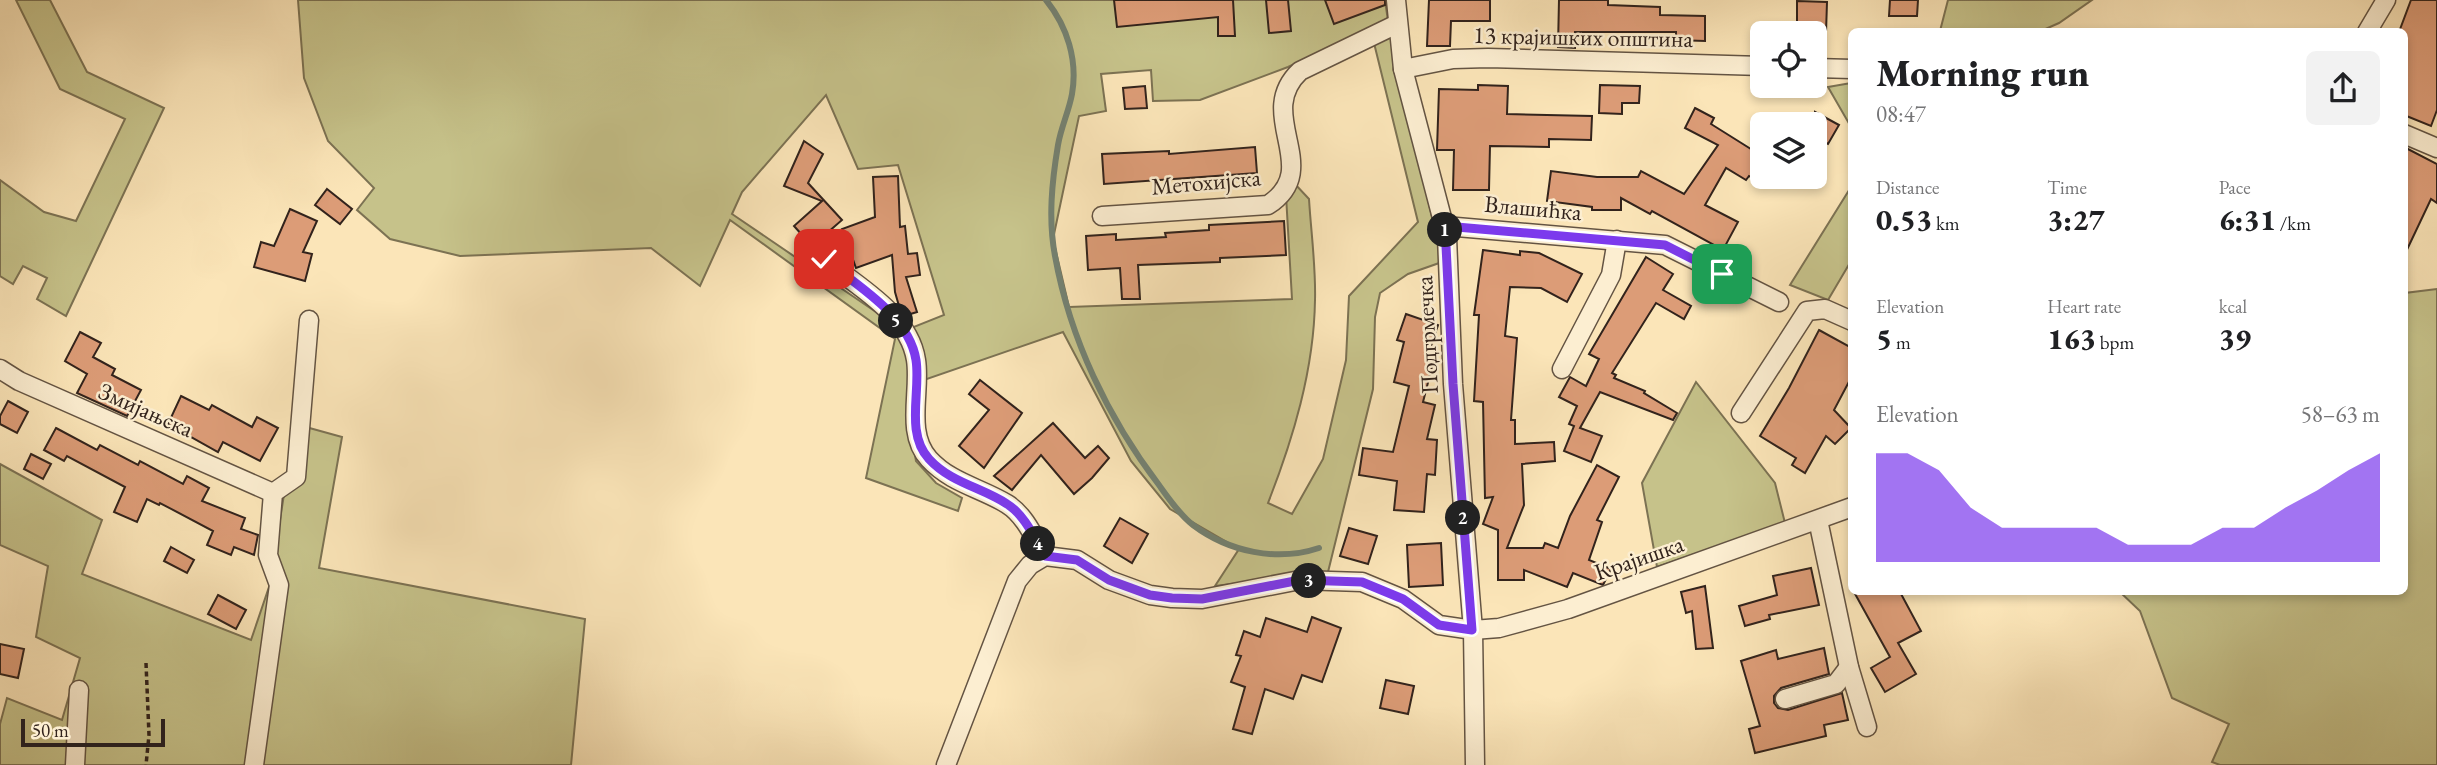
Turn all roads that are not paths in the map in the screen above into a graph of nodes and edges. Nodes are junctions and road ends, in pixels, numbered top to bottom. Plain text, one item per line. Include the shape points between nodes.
1 (1396, 0) edge
2 (2386, 0) edge
3 (1397, 24) junction
4 (2369, 28) edge
5 (1750, 66) edge
6 (1404, 69) junction
7 (1827, 69) edge
8 (1848, 70) edge
9 (2408, 136) edge
10 (2437, 148) edge
11 (1102, 216) dead end
12 (1445, 226) junction
13 (1617, 240) junction
14 (824, 259) dead end
15 (1779, 302) dead end
16 (1848, 319) edge
17 (309, 320) dead end
18 (0, 369) edge
19 (1562, 369) dead end
20 (1741, 413) dead end
21 (273, 493) junction
22 (1848, 509) edge
23 (1818, 520) junction
24 (1045, 556) junction
25 (1472, 630) junction
26 (1849, 667) junction
27 (79, 690) dead end
28 (1785, 699) dead end
29 (1867, 727) dead end
30 (75, 765) edge
31 (254, 765) edge
32 (946, 765) edge
33 (1475, 765) edge

1 - 3 street, Подгрмечка
2 - 4 street
3 - 6 street, Подгрмечка
3 - 11 street, Метохијска via 1300,71 1289,82 1282,97 1292,172 1282,196 1268,205
5 - 6 street, 13 крајишких општина via 1488,58 1444,60
6 - 12 street, Подгрмечка
7 - 8 street
9 - 10 street
12 - 13 street, Влашићка
12 - 25 street, Подгрмечка
13 - 15 street, Влашићка via 1665,245
13 - 19 street via 1611,275
14 - 24 street via 890,312 909,339 916,359 917,432 927,457 951,479 1009,505
16 - 20 street via 1825,309 1807,311
17 - 21 street via 296,477
18 - 21 street, Змијањска
21 - 31 street via 268,555 279,585
22 - 23 street, Крајишка
23 - 25 street, Крајишка via 1568,609 1499,628
23 - 26 street
24 - 25 street, Крајишка via 1077,560 1109,580 1172,598 1202,599 1300,580 1362,582 1403,599 1439,625
24 - 32 street via 1030,565 1017,582
25 - 33 street, Подгрмечка
26 - 28 street via 1836,684
26 - 29 street
27 - 30 street

